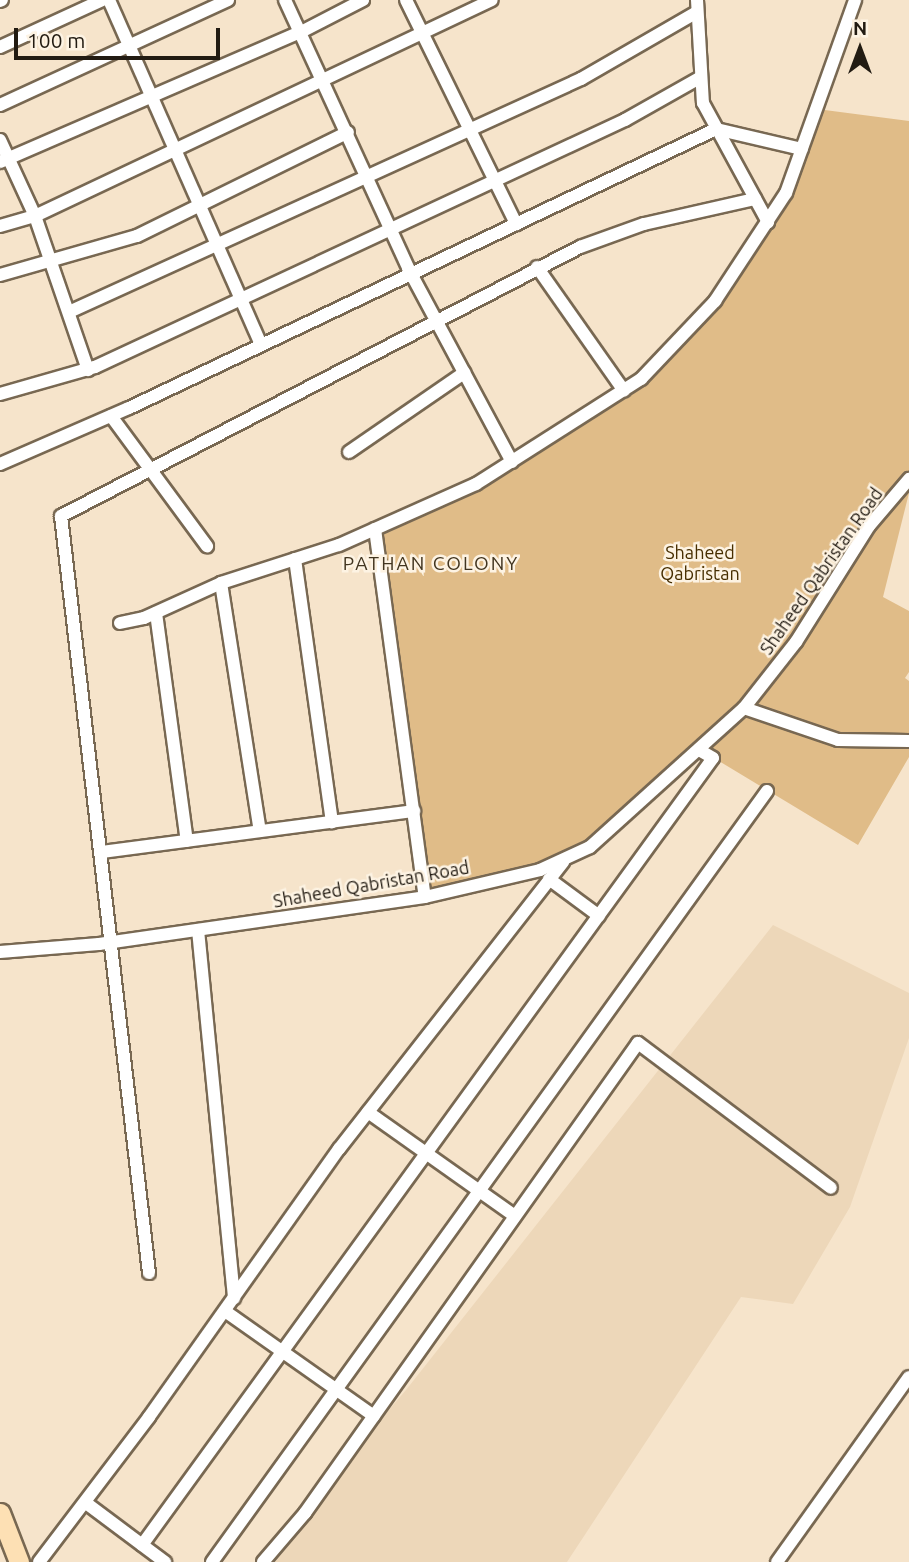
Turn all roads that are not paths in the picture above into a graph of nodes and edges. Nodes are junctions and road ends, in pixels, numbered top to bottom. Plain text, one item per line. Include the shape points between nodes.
1 (102, 0) edge
2 (109, 0) edge
3 (228, 0) edge
4 (285, 0) edge
5 (363, 0) edge
6 (406, 0) edge
7 (492, 0) edge
8 (855, 0) edge
9 (697, 6) edge
10 (301, 32) junction
11 (421, 33) junction
12 (130, 45) junction
13 (0, 47) edge
14 (701, 77) junction
15 (324, 79) junction
16 (153, 96) junction
17 (0, 105) edge
18 (470, 130) junction
19 (716, 130) junction
20 (348, 132) junction
21 (0, 141) edge
22 (176, 149) junction
23 (802, 149) junction
24 (5, 160) edge
25 (368, 178) junction
26 (492, 180) junction
27 (755, 199) junction
28 (201, 204) junction
29 (35, 216) junction
30 (768, 222) junction
31 (516, 223) junction
32 (0, 226) edge
33 (390, 227) junction
34 (219, 245) junction
35 (51, 261) junction
36 (537, 267) junction
37 (410, 273) junction
38 (0, 275) edge
39 (242, 298) junction
40 (69, 312) junction
41 (437, 323) junction
42 (261, 345) junction
43 (88, 370) junction
44 (464, 373) junction
45 (624, 391) junction
46 (0, 394) edge
47 (111, 416) junction
48 (349, 452) dead end
49 (512, 462) junction
50 (0, 464) edge
51 (148, 471) junction
52 (909, 479) edge
53 (375, 529) junction
54 (207, 546) dead end
55 (295, 559) junction
56 (221, 583) junction
57 (156, 613) junction
58 (120, 623) dead end
59 (744, 708) junction
60 (909, 741) edge
61 (699, 750) junction
62 (767, 791) dead end
63 (414, 811) junction
64 (332, 822) junction
65 (260, 831) junction
66 (187, 841) junction
67 (103, 852) junction
68 (565, 858) junction
69 (549, 879) junction
70 (425, 897) junction
71 (599, 916) junction
72 (198, 930) junction
73 (114, 942) junction
74 (0, 952) edge
75 (368, 1112) junction
76 (426, 1154) junction
77 (831, 1188) dead end
78 (479, 1191) junction
79 (515, 1216) junction
80 (149, 1273) dead end
81 (234, 1298) junction
82 (225, 1311) junction
83 (283, 1352) junction
84 (909, 1377) edge
85 (337, 1389) junction
86 (374, 1416) junction
87 (86, 1503) junction
88 (0, 1513) edge
89 (142, 1545) junction
90 (19, 1562) edge
91 (39, 1562) edge
92 (165, 1562) edge
93 (212, 1562) edge
94 (263, 1562) edge
95 (777, 1562) edge

1 - 13 street
2 - 12 street
3 - 12 street
4 - 10 street
5 - 10 street
6 - 11 street
7 - 11 street
8 - 23 street
9 - 14 street
9 - 18 street via 581,79
10 - 15 street
10 - 16 street
11 - 15 street
11 - 18 street
12 - 16 street
12 - 17 street
14 - 19 street via 703,103
14 - 26 street via 625,120
15 - 20 street
15 - 22 street
16 - 22 street
16 - 24 street
18 - 25 street
18 - 26 street
19 - 23 street
19 - 27 street
19 - 31 street
20 - 25 street
20 - 28 street
21 - 24 street
22 - 28 street
22 - 29 street
23 - 30 street via 786,193
24 - 29 street
25 - 33 street
25 - 34 street
26 - 31 street
26 - 33 street
27 - 30 street
27 - 36 street via 644,224
28 - 34 street
28 - 35 street via 137,236
29 - 32 street
29 - 35 street
30 - 45 street via 715,301
31 - 37 street
33 - 37 street
33 - 39 street
34 - 39 street
34 - 40 street
35 - 38 street
35 - 40 street
36 - 41 street
36 - 45 street
37 - 41 street
37 - 42 street
39 - 42 street
39 - 43 street
40 - 43 street
41 - 44 street
41 - 51 street
42 - 47 street
43 - 46 street
44 - 48 street
44 - 49 street
45 - 49 street
47 - 50 street
47 - 51 street
49 - 53 street via 476,484
51 - 54 street
51 - 67 street via 61,516
52 - 59 street, Shaheed Qabristan Road via 869,526 796,642
53 - 55 street
53 - 63 street
55 - 56 street
55 - 64 street
56 - 57 street
56 - 65 street
57 - 58 street
57 - 66 street
59 - 60 street via 838,740
59 - 61 street, Shaheed Qabristan Road
61 - 68 street, Shaheed Qabristan Road via 590,847
61 - 71 street via 713,758
62 - 78 street
63 - 64 street
63 - 70 street
64 - 65 street
65 - 66 street
66 - 67 street
67 - 73 street
68 - 69 street
68 - 70 street, Shaheed Qabristan Road via 540,870
69 - 71 street
69 - 75 street
70 - 72 street, Shaheed Qabristan Road
71 - 76 street
72 - 73 street, Shaheed Qabristan Road
72 - 81 street
73 - 74 street, Shaheed Qabristan Road
73 - 80 street
75 - 76 street
75 - 81 street
76 - 78 street
76 - 83 street
77 - 79 street via 638,1043
78 - 79 street
78 - 85 street
79 - 86 street
81 - 82 street
82 - 83 street
82 - 87 street
83 - 85 street
83 - 89 street
84 - 95 street
85 - 86 street
85 - 93 street
86 - 94 street via 305,1513
87 - 89 street
87 - 91 street
88 - 90 main road
89 - 92 street

